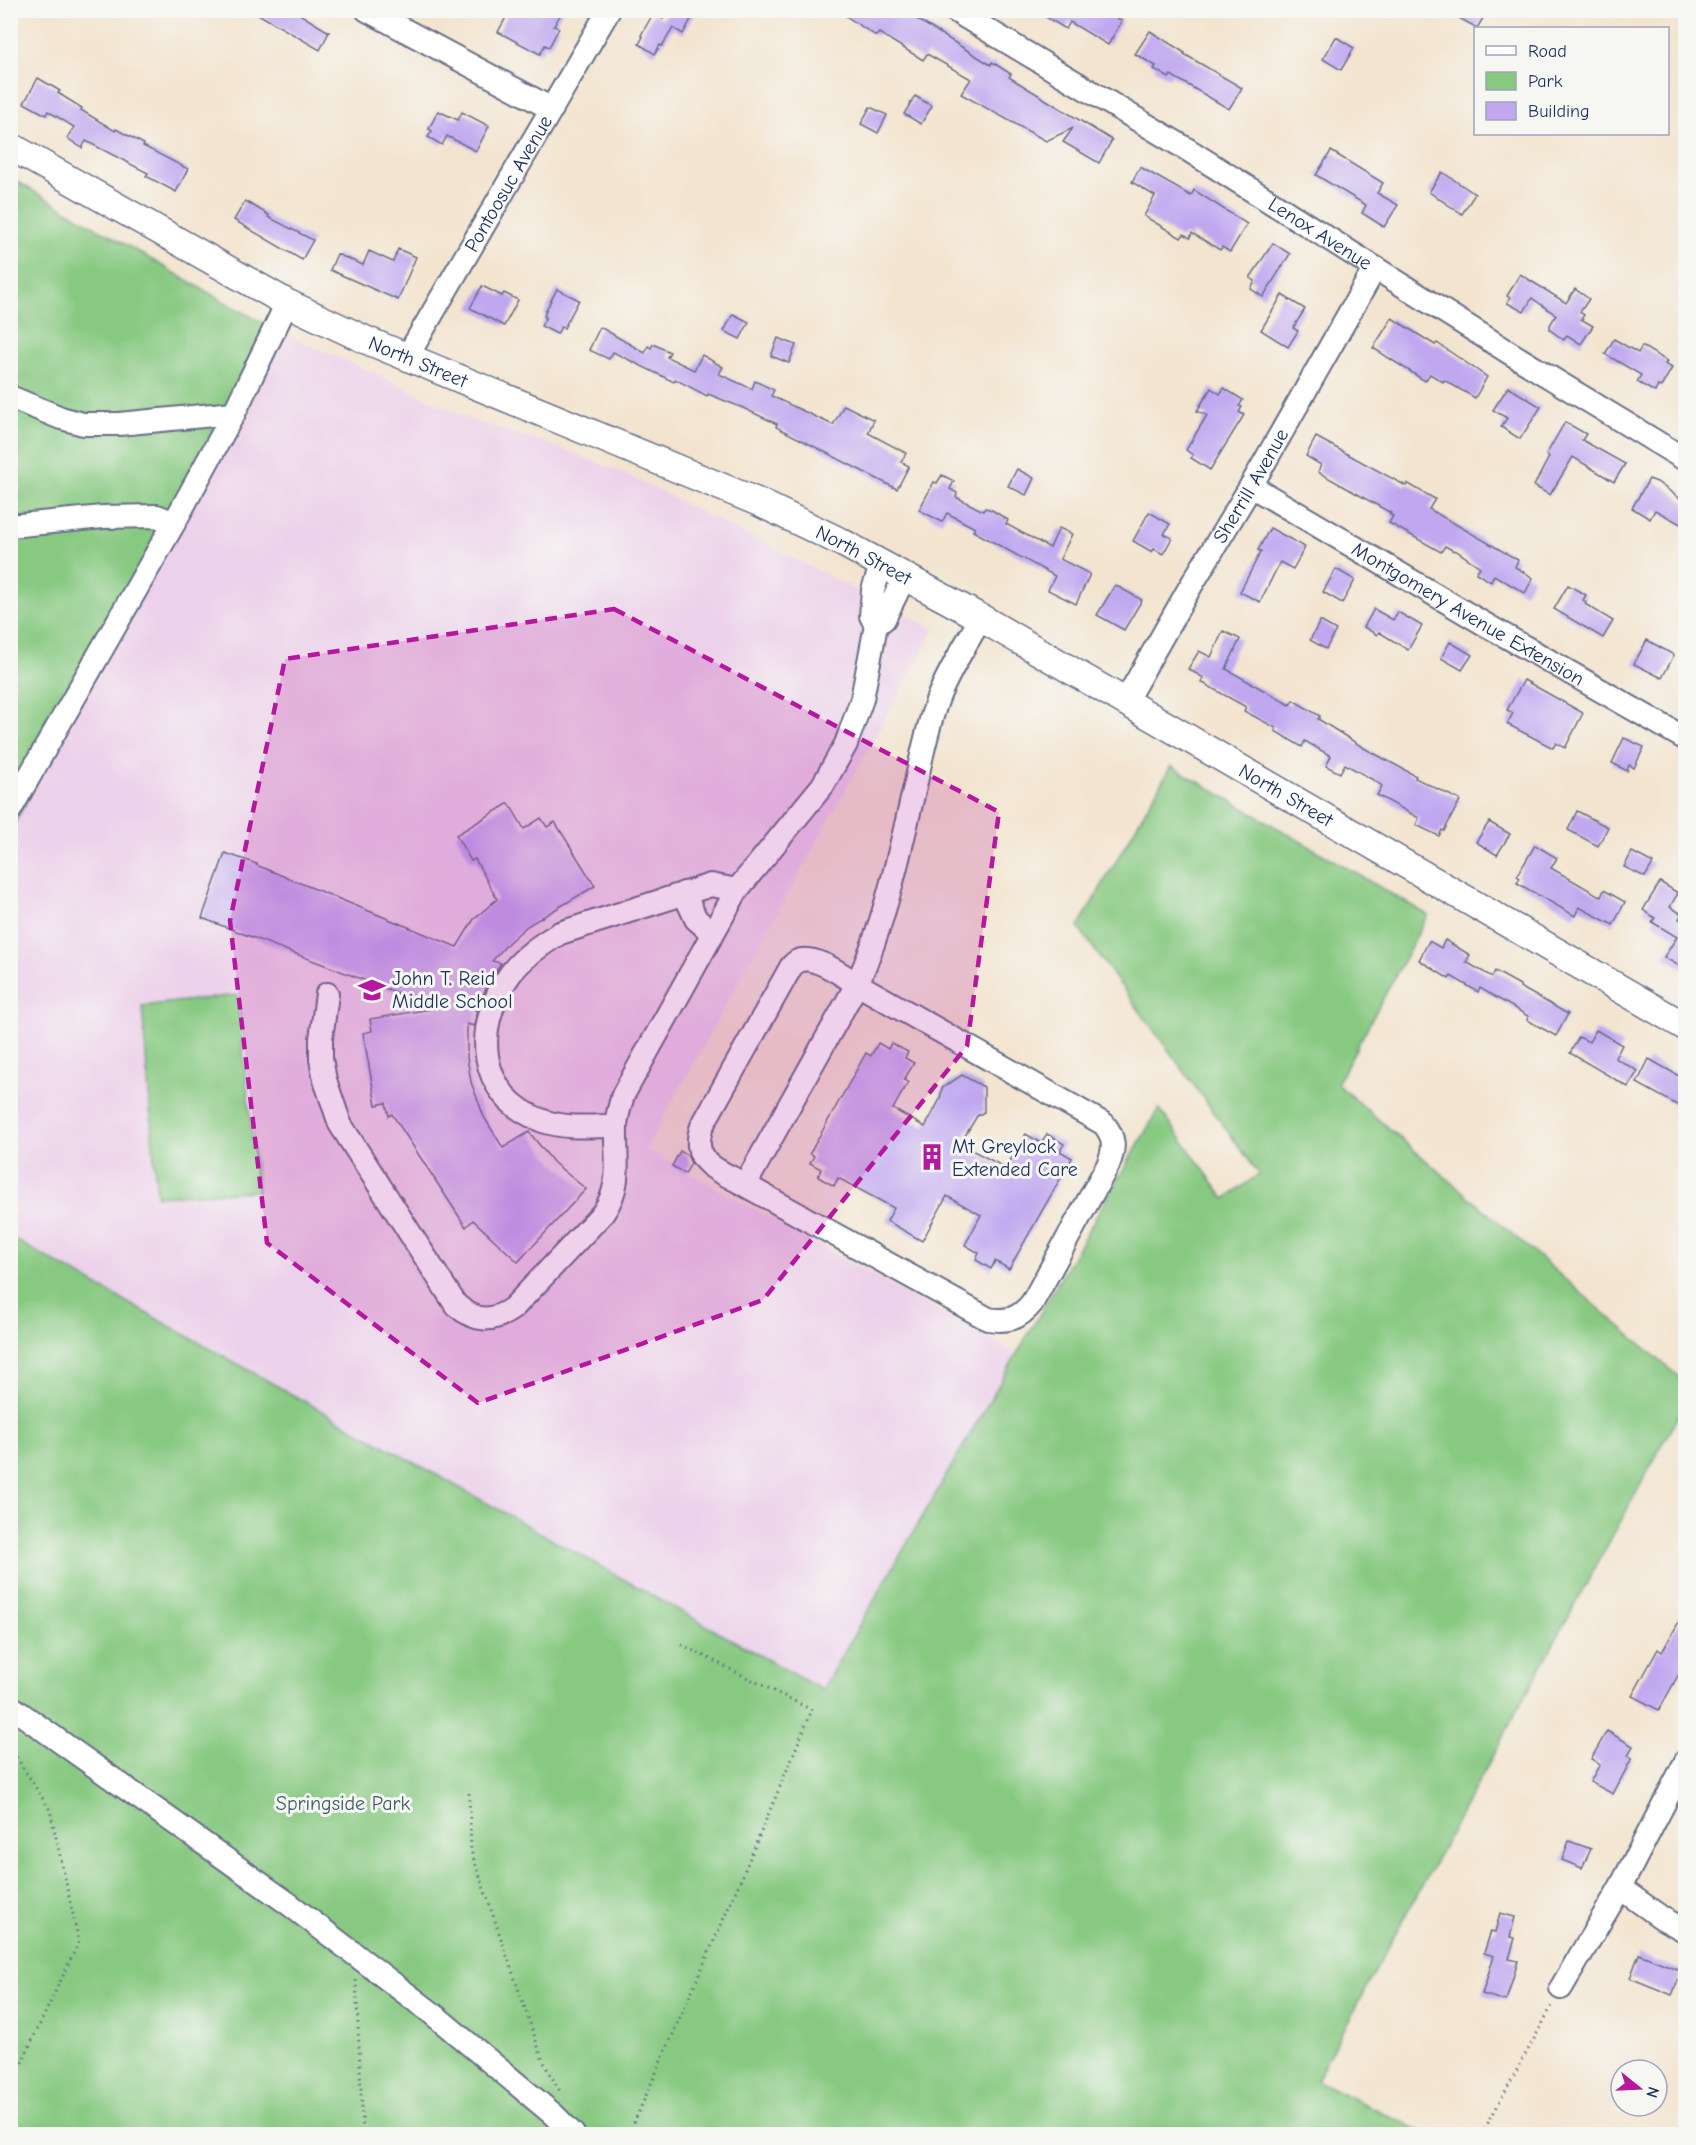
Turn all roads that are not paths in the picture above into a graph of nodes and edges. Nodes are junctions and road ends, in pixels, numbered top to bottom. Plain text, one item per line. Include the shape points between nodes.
1 (367, 10) edge
2 (609, 10) edge
3 (954, 10) edge
4 (552, 109) junction
5 (10, 146) edge
6 (1375, 268) junction
7 (287, 303) junction
8 (407, 357) junction
9 (10, 397) edge
10 (234, 413) junction
11 (1686, 460) edge
12 (1251, 486) junction
13 (174, 523) junction
14 (10, 526) edge
15 (882, 563) junction
16 (906, 576) junction
17 (981, 618) junction
18 (876, 625) junction
19 (1125, 702) junction
20 (1686, 739) edge
21 (10, 810) edge
22 (737, 890) junction
23 (684, 893) junction
24 (711, 933) junction
25 (857, 984) junction
26 (327, 994) dead end
27 (1686, 1027) edge
28 (615, 1126) junction
29 (745, 1185) junction
30 (10, 1706) edge
31 (1686, 1761) edge
32 (1620, 1888) junction
33 (1686, 1931) edge
34 (1561, 1988) road end
35 (573, 2134) edge

1 - 4 street
2 - 4 street, Pontoosuc Avenue
3 - 6 street, Lenox Avenue via 1185,148
4 - 8 street, Pontoosuc Avenue
5 - 7 main road, North Street
6 - 11 street, Lenox Avenue
6 - 12 street, Sherrill Avenue
7 - 8 main road, North Street
7 - 10 street
8 - 15 main road, North Street via 749,498
9 - 10 street via 83,424
10 - 13 street
12 - 19 street, Sherrill Avenue
12 - 20 street, Montgomery Avenue Extension
13 - 14 street via 157,516
13 - 21 street
15 - 16 main road, North Street
15 - 18 street via 873,590 871,616
16 - 17 main road, North Street
16 - 18 street via 884,619
17 - 19 main road, North Street
17 - 25 street via 938,698 881,918
18 - 22 street via 862,699 846,744 823,785
19 - 27 main road, North Street
22 - 23 street via 711,885
22 - 24 street
23 - 24 street via 696,919
23 - 28 street via 560,933 540,946 509,975 487,1027 486,1045 493,1078 501,1093 517,1108 555,1125
24 - 28 street via 623,1095
25 - 29 street
25 - 29 street via 815,961 799,961 791,967 702,1126 697,1145 705,1162
25 - 29 street via 1104,1124 1111,1133 1114,1145 1108,1165 1037,1293 1024,1313 1013,1319 988,1319
26 - 28 street via 321,1059 324,1080 340,1124 456,1305 466,1314 495,1318 513,1308 603,1213 615,1190
30 - 35 street via 289,1904 433,2014
31 - 32 street
32 - 33 street
32 - 34 street

